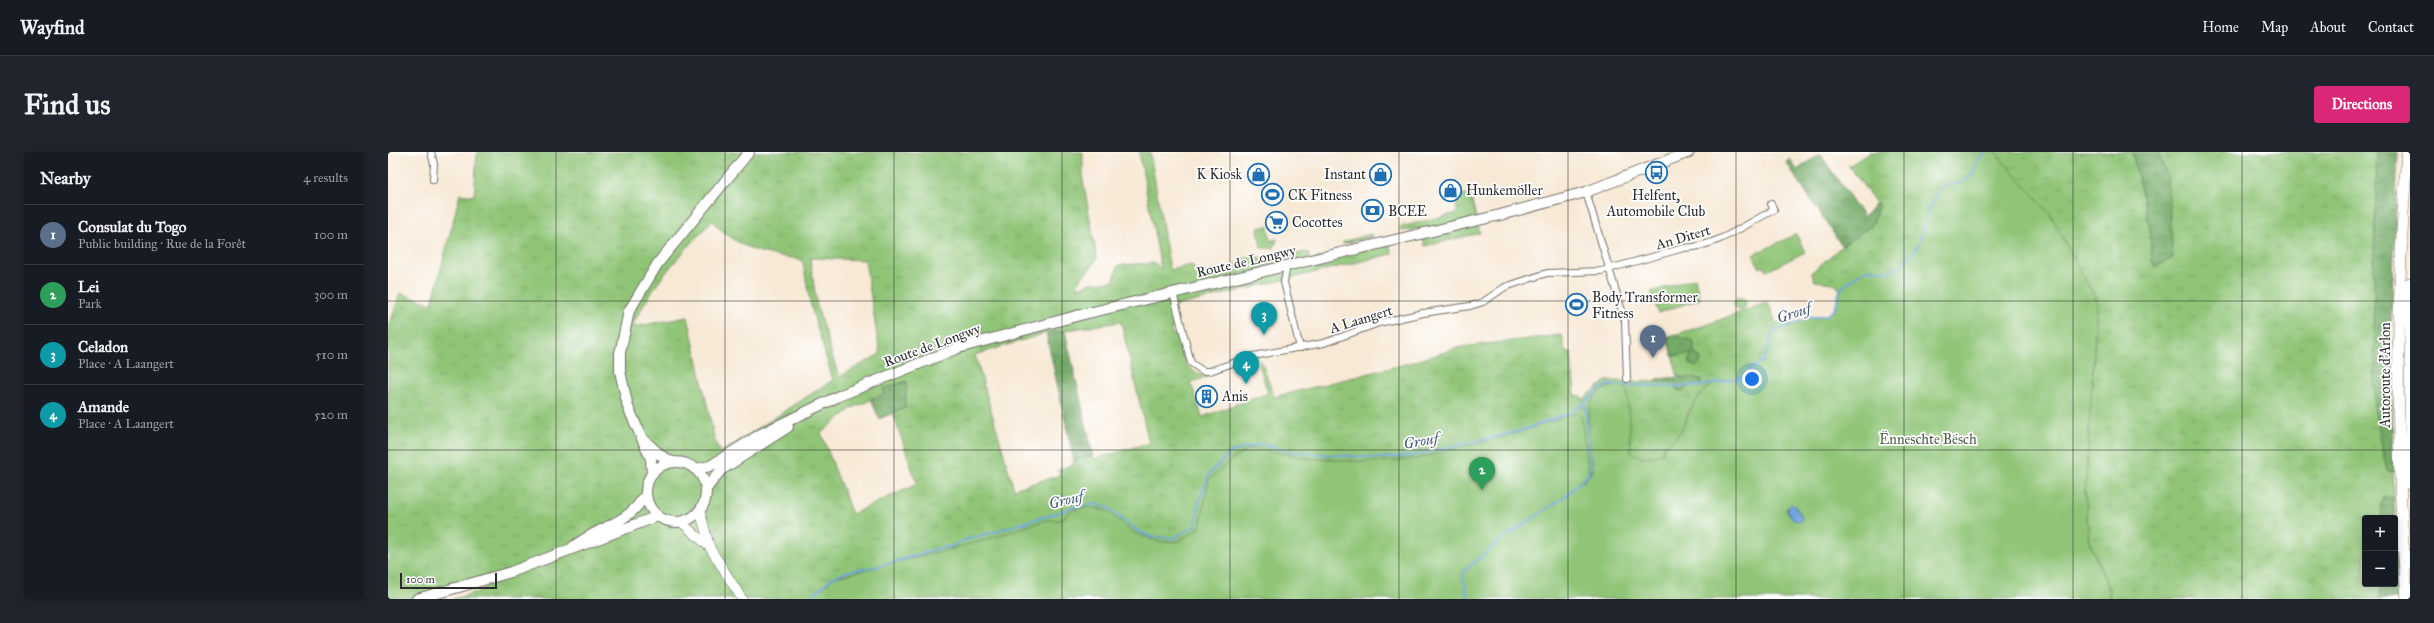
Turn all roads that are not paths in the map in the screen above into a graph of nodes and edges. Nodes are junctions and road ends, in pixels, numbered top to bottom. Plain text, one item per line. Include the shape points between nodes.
1 (431, 152) edge
2 (749, 152) edge
3 (1689, 152) edge
4 (2408, 152) edge
5 (433, 180) dead end
6 (1586, 192) junction
7 (1771, 204) dead end
8 (1287, 266) junction
9 (1610, 269) junction
10 (2410, 283) edge
11 (1174, 293) junction
12 (1300, 348) junction
13 (1627, 379) dead end
14 (814, 408) junction
15 (644, 440) junction
16 (672, 462) junction
17 (696, 469) junction
18 (652, 474) junction
19 (2410, 484) edge
20 (706, 489) junction
21 (646, 494) junction
22 (700, 511) junction
23 (658, 516) junction
24 (681, 522) junction
25 (573, 547) junction
26 (710, 548) junction
27 (417, 599) edge
28 (742, 599) edge
29 (2407, 599) edge

1 - 5 street via 434,164
2 - 15 main road via 658,263 629,310 620,353 620,371 628,407
3 - 6 main road, Route de Longwy
4 - 29 highway, Autoroute d'Arlon via 2399,406
6 - 8 main road, Route de Longwy
6 - 9 street
7 - 9 street, An Ditert via 1774,210 1714,241 1696,248 1684,248
8 - 11 main road, Route de Longwy
8 - 12 street via 1284,282
9 - 12 street, A Laangert via 1547,273 1505,287 1483,302 1470,306 1422,313 1380,323 1324,343
9 - 13 street via 1625,321
10 - 19 highway, Autoroute d'Arlon
11 - 12 street, A Laangert via 1188,357 1196,369 1210,371 1253,356
11 - 14 main road, Route de Longwy via 958,348
14 - 17 main road, Route de Longwy via 761,434 710,466
14 - 20 main road, Route de Longwy via 721,470
15 - 16 main road
15 - 18 main road via 651,459
16 - 17 main road
16 - 18 main road
17 - 20 main road
18 - 21 main road
20 - 22 main road via 706,497
21 - 23 main road via 649,506
21 - 25 main road via 631,514 583,538
22 - 24 main road
22 - 26 main road
23 - 24 main road via 673,522
23 - 25 main road via 587,545
24 - 26 main road
25 - 27 main road via 511,572
26 - 28 main road

